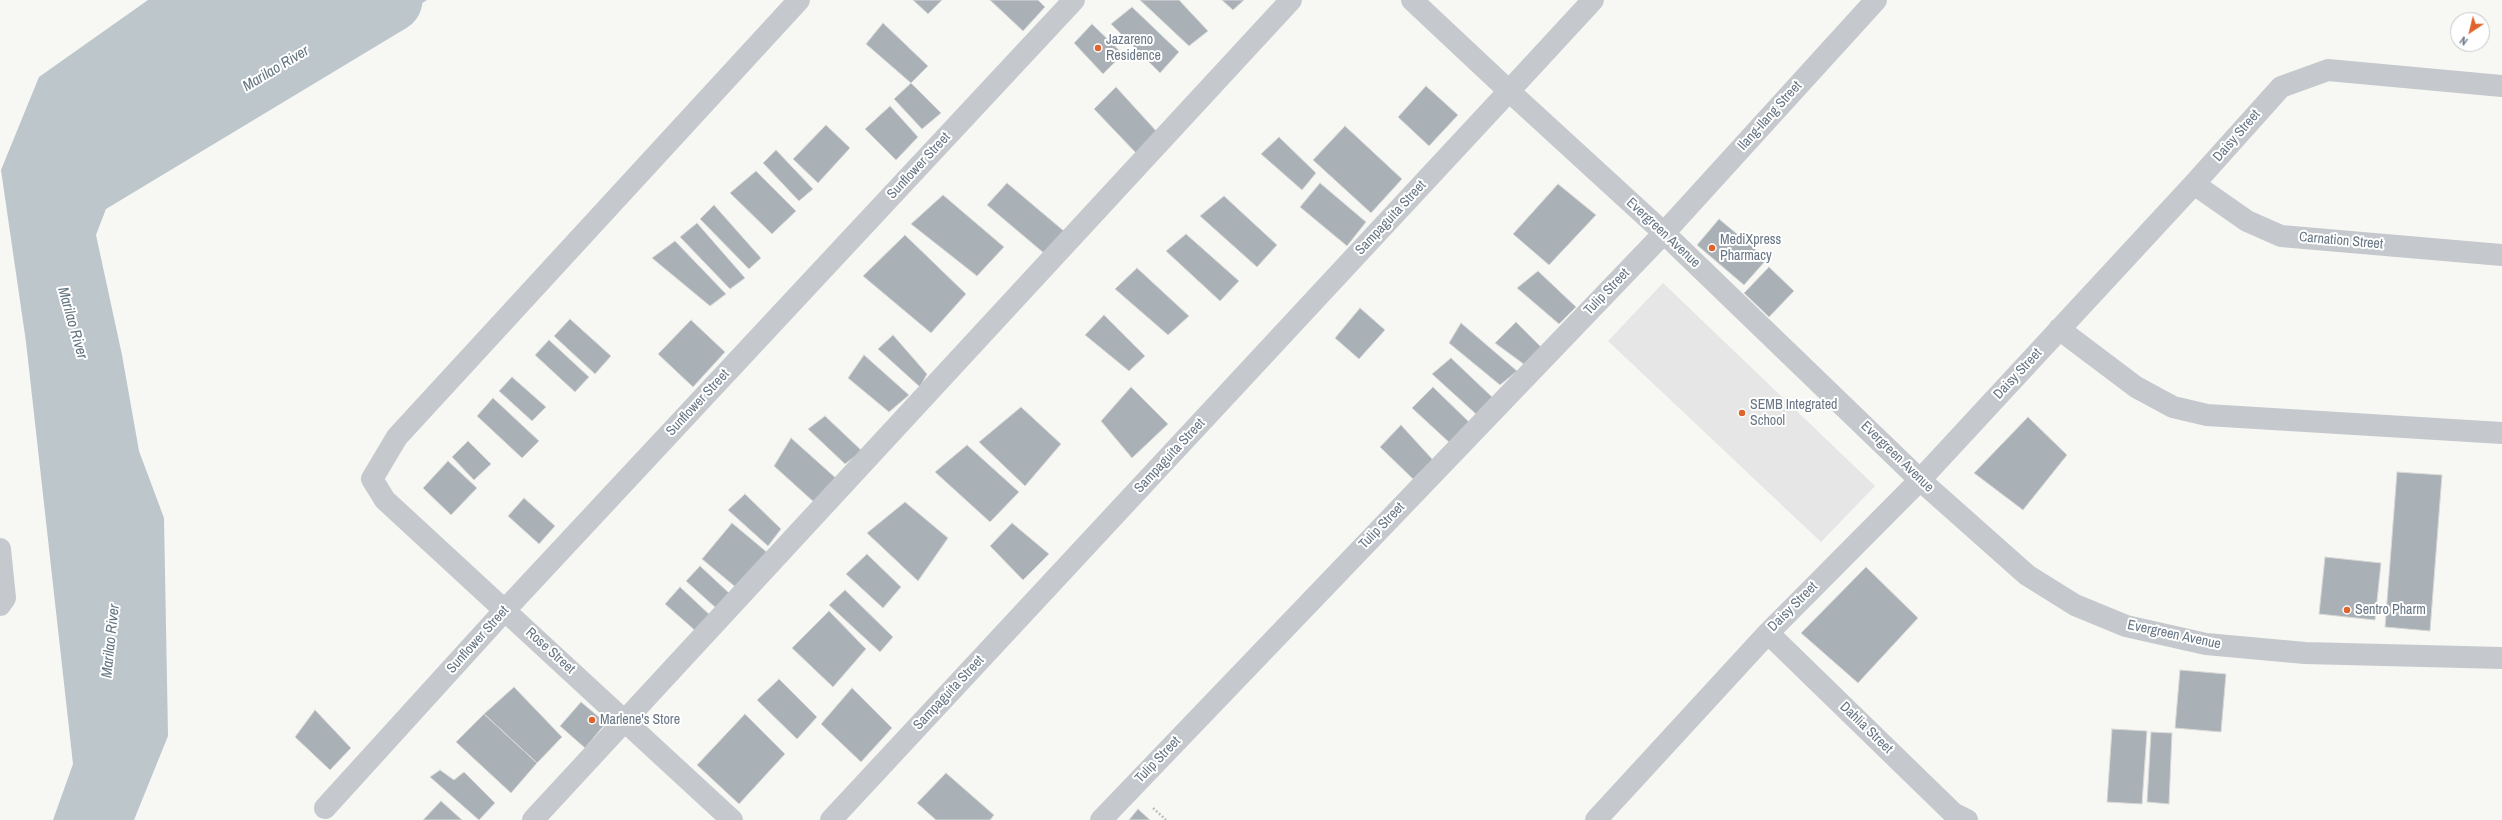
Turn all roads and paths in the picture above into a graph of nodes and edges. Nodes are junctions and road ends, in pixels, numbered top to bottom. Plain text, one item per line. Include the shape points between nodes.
1 (800, 0) edge
2 (1074, 0) edge
3 (1291, 0) edge
4 (1412, 0) edge
5 (1593, 0) edge
6 (1876, 0) edge
7 (2502, 86) edge
8 (1509, 91) junction
9 (2194, 184) junction
10 (1664, 233) junction
11 (2502, 255) edge
12 (2059, 329) junction
13 (2502, 433) edge
14 (1920, 480) junction
15 (0, 549) edge
16 (0, 605) edge
17 (505, 610) junction
18 (1768, 633) junction
19 (2502, 658) edge
20 (626, 720) junction
21 (325, 808) dead end
22 (533, 820) edge
23 (732, 820) edge
24 (831, 820) edge
25 (1101, 820) edge
26 (1596, 820) edge
27 (1967, 820) edge

1 - 17 street, Rose Street via 397,437 372,479 385,500
2 - 17 street, Sunflower Street
3 - 20 street
4 - 8 street, Evergreen Avenue
5 - 8 street, Sampaguita Street
6 - 10 street, Ilang-Ilang Street
7 - 9 street, Daisy Street via 2328,70 2280,87
8 - 10 street, Evergreen Avenue
8 - 24 street, Sampaguita Street
9 - 11 street, Carnation Street via 2247,221 2282,236
9 - 12 street, Daisy Street
10 - 14 street, Evergreen Avenue
10 - 25 street, Tulip Street
12 - 13 street via 2136,387 2173,407 2207,415
12 - 14 street, Daisy Street
14 - 18 street, Daisy Street
14 - 19 street, Evergreen Avenue via 2027,575 2075,605 2126,626 2206,644 2297,652
15 - 16 street via 5,598
17 - 20 street, Rose Street
17 - 21 street, Sunflower Street
18 - 26 street, Daisy Street
18 - 27 street, Dahlia Street via 1953,813
20 - 22 street
20 - 23 street, Rose Street

